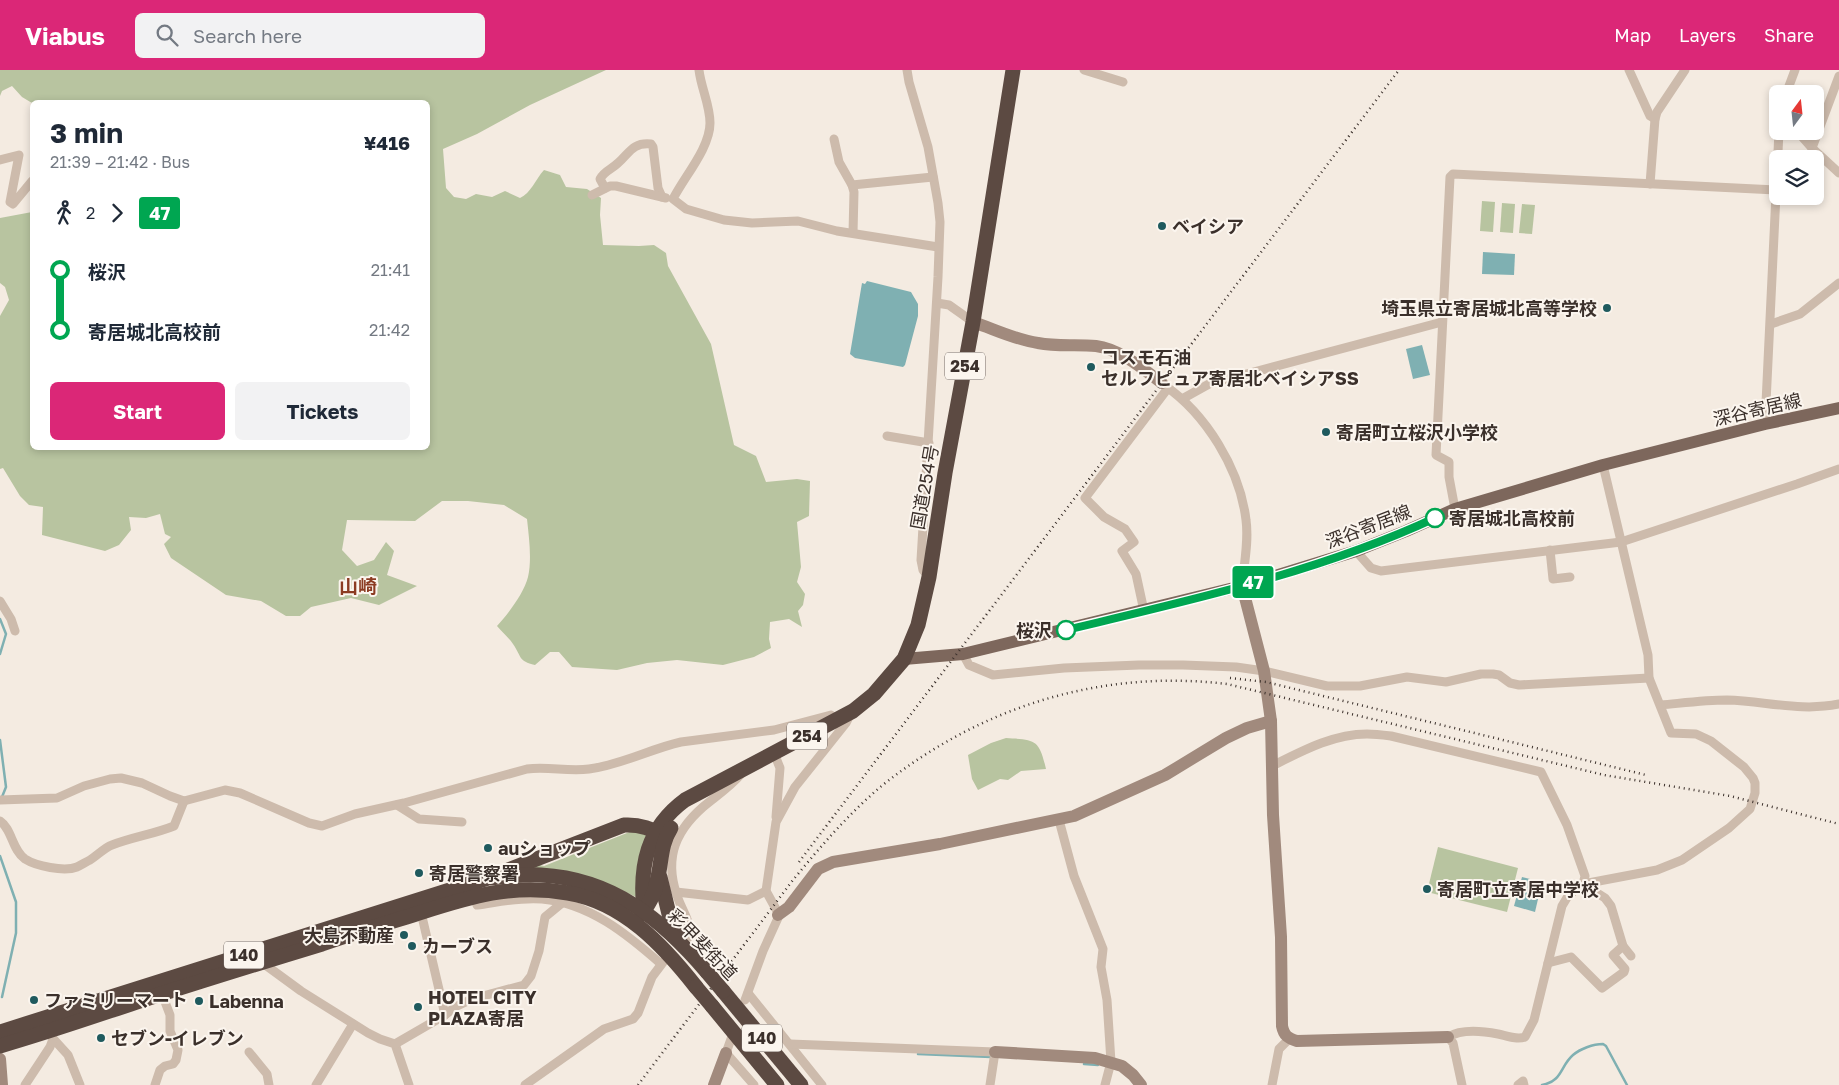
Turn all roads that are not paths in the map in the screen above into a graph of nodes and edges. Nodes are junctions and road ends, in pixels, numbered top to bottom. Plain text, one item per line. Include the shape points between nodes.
1 (699, 70) edge
2 (907, 70) edge
3 (1013, 70) edge
4 (1084, 70) edge
5 (1629, 70) edge
6 (1685, 70) edge
7 (1795, 70) edge
8 (1839, 76) edge
9 (1123, 82) dead end
10 (1789, 85) edge
11 (1655, 119) junction
12 (834, 139) dead end
13 (1805, 140) edge
14 (1812, 148) junction
15 (0, 160) edge
16 (1838, 169) edge
17 (933, 177) junction
18 (30, 183) edge
19 (1650, 184) junction
20 (852, 185) junction
21 (605, 188) junction
22 (1769, 190) edge
23 (592, 195) dead end
24 (662, 197) junction
25 (673, 199) junction
26 (1775, 205) edge
27 (853, 233) junction
28 (938, 247) junction
29 (1839, 284) edge
30 (937, 303) junction
31 (973, 322) junction
32 (1442, 322) junction
33 (1771, 324) junction
34 (1165, 386) junction
35 (1182, 399) junction
36 (1839, 408) edge
37 (1765, 424) junction
38 (887, 436) dead end
39 (929, 443) junction
40 (1603, 465) junction
41 (1839, 469) edge
42 (1455, 509) junction
43 (1621, 542) junction
44 (1550, 550) junction
45 (1356, 551) junction
46 (929, 577) junction
47 (1570, 577) dead end
48 (1242, 586) junction
49 (0, 601) edge
50 (1144, 611) junction
51 (15, 631) dead end
52 (963, 654) junction
53 (904, 659) junction
54 (1264, 672) junction
55 (1649, 678) junction
56 (1839, 704) edge
57 (1661, 705) junction
58 (853, 711) junction
59 (835, 720) junction
60 (1271, 721) junction
61 (774, 753) junction
62 (1272, 766) junction
63 (748, 767) junction
64 (0, 800) edge
65 (184, 801) junction
66 (397, 805) junction
67 (1059, 820) junction
68 (0, 821) edge
69 (462, 822) dead end
70 (776, 822) junction
71 (661, 834) junction
72 (659, 873) junction
73 (488, 878) junction
74 (1583, 884) junction
75 (676, 892) junction
76 (766, 892) junction
77 (507, 895) junction
78 (562, 903) junction
79 (420, 906) junction
80 (778, 915) junction
81 (640, 917) junction
82 (689, 944) junction
83 (1623, 946) junction
84 (1631, 956) dead end
85 (256, 958) junction
86 (1548, 963) junction
87 (162, 994) junction
88 (446, 1015) junction
89 (353, 1024) junction
90 (0, 1032) edge
91 (50, 1036) junction
92 (1448, 1037) junction
93 (731, 1039) dead end
94 (1289, 1039) junction
95 (395, 1044) junction
96 (790, 1044) junction
97 (0, 1046) edge
98 (249, 1052) dead end
99 (995, 1052) junction
100 (726, 1053) junction
101 (0, 1059) edge
102 (1111, 1062) junction
103 (2, 1085) edge
104 (25, 1085) edge
105 (80, 1085) edge
106 (155, 1085) edge
107 (269, 1085) edge
108 (316, 1085) edge
109 (410, 1085) edge
110 (525, 1085) edge
111 (714, 1085) edge
112 (754, 1085) edge
113 (777, 1085) edge
114 (801, 1085) edge
115 (822, 1085) edge
116 (990, 1085) edge
117 (1105, 1085) edge
118 (1141, 1085) edge
119 (1272, 1085) edge
120 (1462, 1085) edge
121 (1518, 1085) edge
122 (1524, 1085) edge

1 - 25 street via 709,114 709,133
2 - 17 street
3 - 31 highway, 国道254号 / 254
4 - 9 street
5 - 11 street via 1650,116
6 - 11 street
7 - 10 street
8 - 14 street
11 - 19 street
12 - 20 street via 839,162
13 - 14 street
14 - 16 street
15 - 18 street via 19,155 10,202 13,204
17 - 20 street
17 - 28 street via 940,222
19 - 22 street
19 - 32 street via 1453,174 1450,177
20 - 27 street via 855,204
21 - 23 street
21 - 24 street via 626,187
21 - 24 street via 600,178 603,174 629,151 644,143 653,147
24 - 25 street
25 - 27 street via 686,210 724,220 752,223 798,221
26 - 33 street
27 - 28 street
28 - 30 street
29 - 33 street via 1800,314
30 - 31 street via 949,305
30 - 39 street
31 - 34 street via 1036,343 1097,346 1114,351
31 - 46 highway, 国道254号 / 254
32 - 35 street via 1209,384
32 - 42 street via 1436,455 1449,462
33 - 37 street
34 - 35 street
34 - 50 street via 1085,498 1104,517 1125,529 1134,542 1122,551 1136,574
35 - 48 street via 1205,425 1238,485 1247,529
36 - 37 main road, 深谷寄居線
37 - 40 main road, 深谷寄居線
38 - 39 street
39 - 46 street via 921,560
40 - 42 main road, 深谷寄居線
40 - 43 street
41 - 43 street
42 - 45 main road, 深谷寄居線
43 - 44 street
43 - 55 street via 1648,655
44 - 45 street via 1381,571 1371,568
44 - 47 street via 1553,579
45 - 48 main road, 深谷寄居線
46 - 53 highway, 国道254号 / 254 via 918,625
48 - 50 main road, 深谷寄居線
48 - 54 street
49 - 51 street
50 - 52 main road, 深谷寄居線
52 - 53 main road, 深谷寄居線
52 - 54 street via 969,665 993,674 1140,665 1236,667
53 - 58 highway, 国道254号 / 254 via 874,694
54 - 55 street via 1332,686 1360,686 1408,677 1446,682 1482,674 1499,675 1519,685
54 - 60 street
55 - 57 street
56 - 57 street via 1803,708 1720,700
57 - 74 street via 1671,733 1696,734 1708,739 1744,767 1753,778 1755,793 1750,809 1730,828 1682,860 1657,870
58 - 59 highway, 国道254号 / 254
58 - 70 street via 795,787
59 - 61 highway, 国道254号 / 254
59 - 66 street via 831,715 774,730 669,744 628,760 588,769 527,769
60 - 62 street
60 - 67 street via 1226,738 1165,775 1094,808
61 - 63 highway, 国道254号 / 254
61 - 70 street via 780,768
62 - 74 street via 1342,736 1367,734 1391,736 1541,772 1567,825 1585,876
62 - 94 street via 1280,907 1282,1026
63 - 71 highway, 国道254号 / 254 via 678,805 668,815
63 - 75 street via 731,786 696,814 679,836 672,854 671,874
64 - 65 street via 57,798 84,786 121,778 142,783
65 - 66 street via 225,790 322,826 355,814
65 - 68 street via 174,826 110,845 75,868 34,864 22,857
66 - 69 street via 419,819
67 - 80 street via 833,862 818,869 789,907
67 - 102 street via 1074,876 1102,949
70 - 76 street
71 - 72 highway, 国道254号 / 254
71 - 73 highway via 635,824 624,825
71 - 81 highway, 国道254号 / 254 via 651,842 642,874
72 - 81 highway, 国道254号 / 254 via 654,894
72 - 82 highway via 669,914
73 - 79 highway, 彩甲斐街道 / 140
73 - 81 highway, 彩甲斐街道 / 140 via 543,875 575,880 622,897
74 - 83 street via 1605,898
74 - 86 street via 1568,896 1562,906
75 - 76 street via 748,900
75 - 82 street via 691,932
76 - 80 street
77 - 78 street
77 - 79 highway, 彩甲斐街道 / 140 via 474,896
77 - 81 highway, 彩甲斐街道 / 140 via 546,890 585,897
78 - 88 street via 545,917 540,950 531,976 524,985 472,1000 454,1007
78 - 110 street via 615,926 663,962 652,977 633,1020 604,1029
79 - 85 highway, 彩甲斐街道 / 140
79 - 88 street
80 - 96 street via 746,996
81 - 82 highway, 彩甲斐街道 / 140 via 664,926
81 - 113 highway, 彩甲斐街道 / 140, bridge
82 - 114 highway, 彩甲斐街道 / 140, bridge via 707,972
83 - 84 street
83 - 86 street via 1613,955 1624,972 1602,988 1571,956
85 - 87 highway, 彩甲斐街道 / 140
85 - 89 street
85 - 90 highway, 彩甲斐街道 / 140
86 - 92 street via 1534,1020 1525,1037 1456,1032
87 - 91 highway, 彩甲斐街道 / 140
87 - 106 street via 178,1050 173,1064 160,1070
88 - 95 street
89 - 95 street
89 - 108 street
91 - 97 highway, 彩甲斐街道 / 140
91 - 104 street via 50,1047
91 - 105 street via 68,1055
92 - 94 street
92 - 120 street via 1453,1043
93 - 100 street
94 - 119 street via 1279,1049
95 - 109 street
96 - 99 street
96 - 115 street
98 - 107 street via 267,1074
99 - 102 street via 1095,1058
99 - 116 street
100 - 111 street
100 - 112 street
101 - 103 street
102 - 117 street
102 - 118 street via 1134,1075
121 - 122 street via 1523,1081

